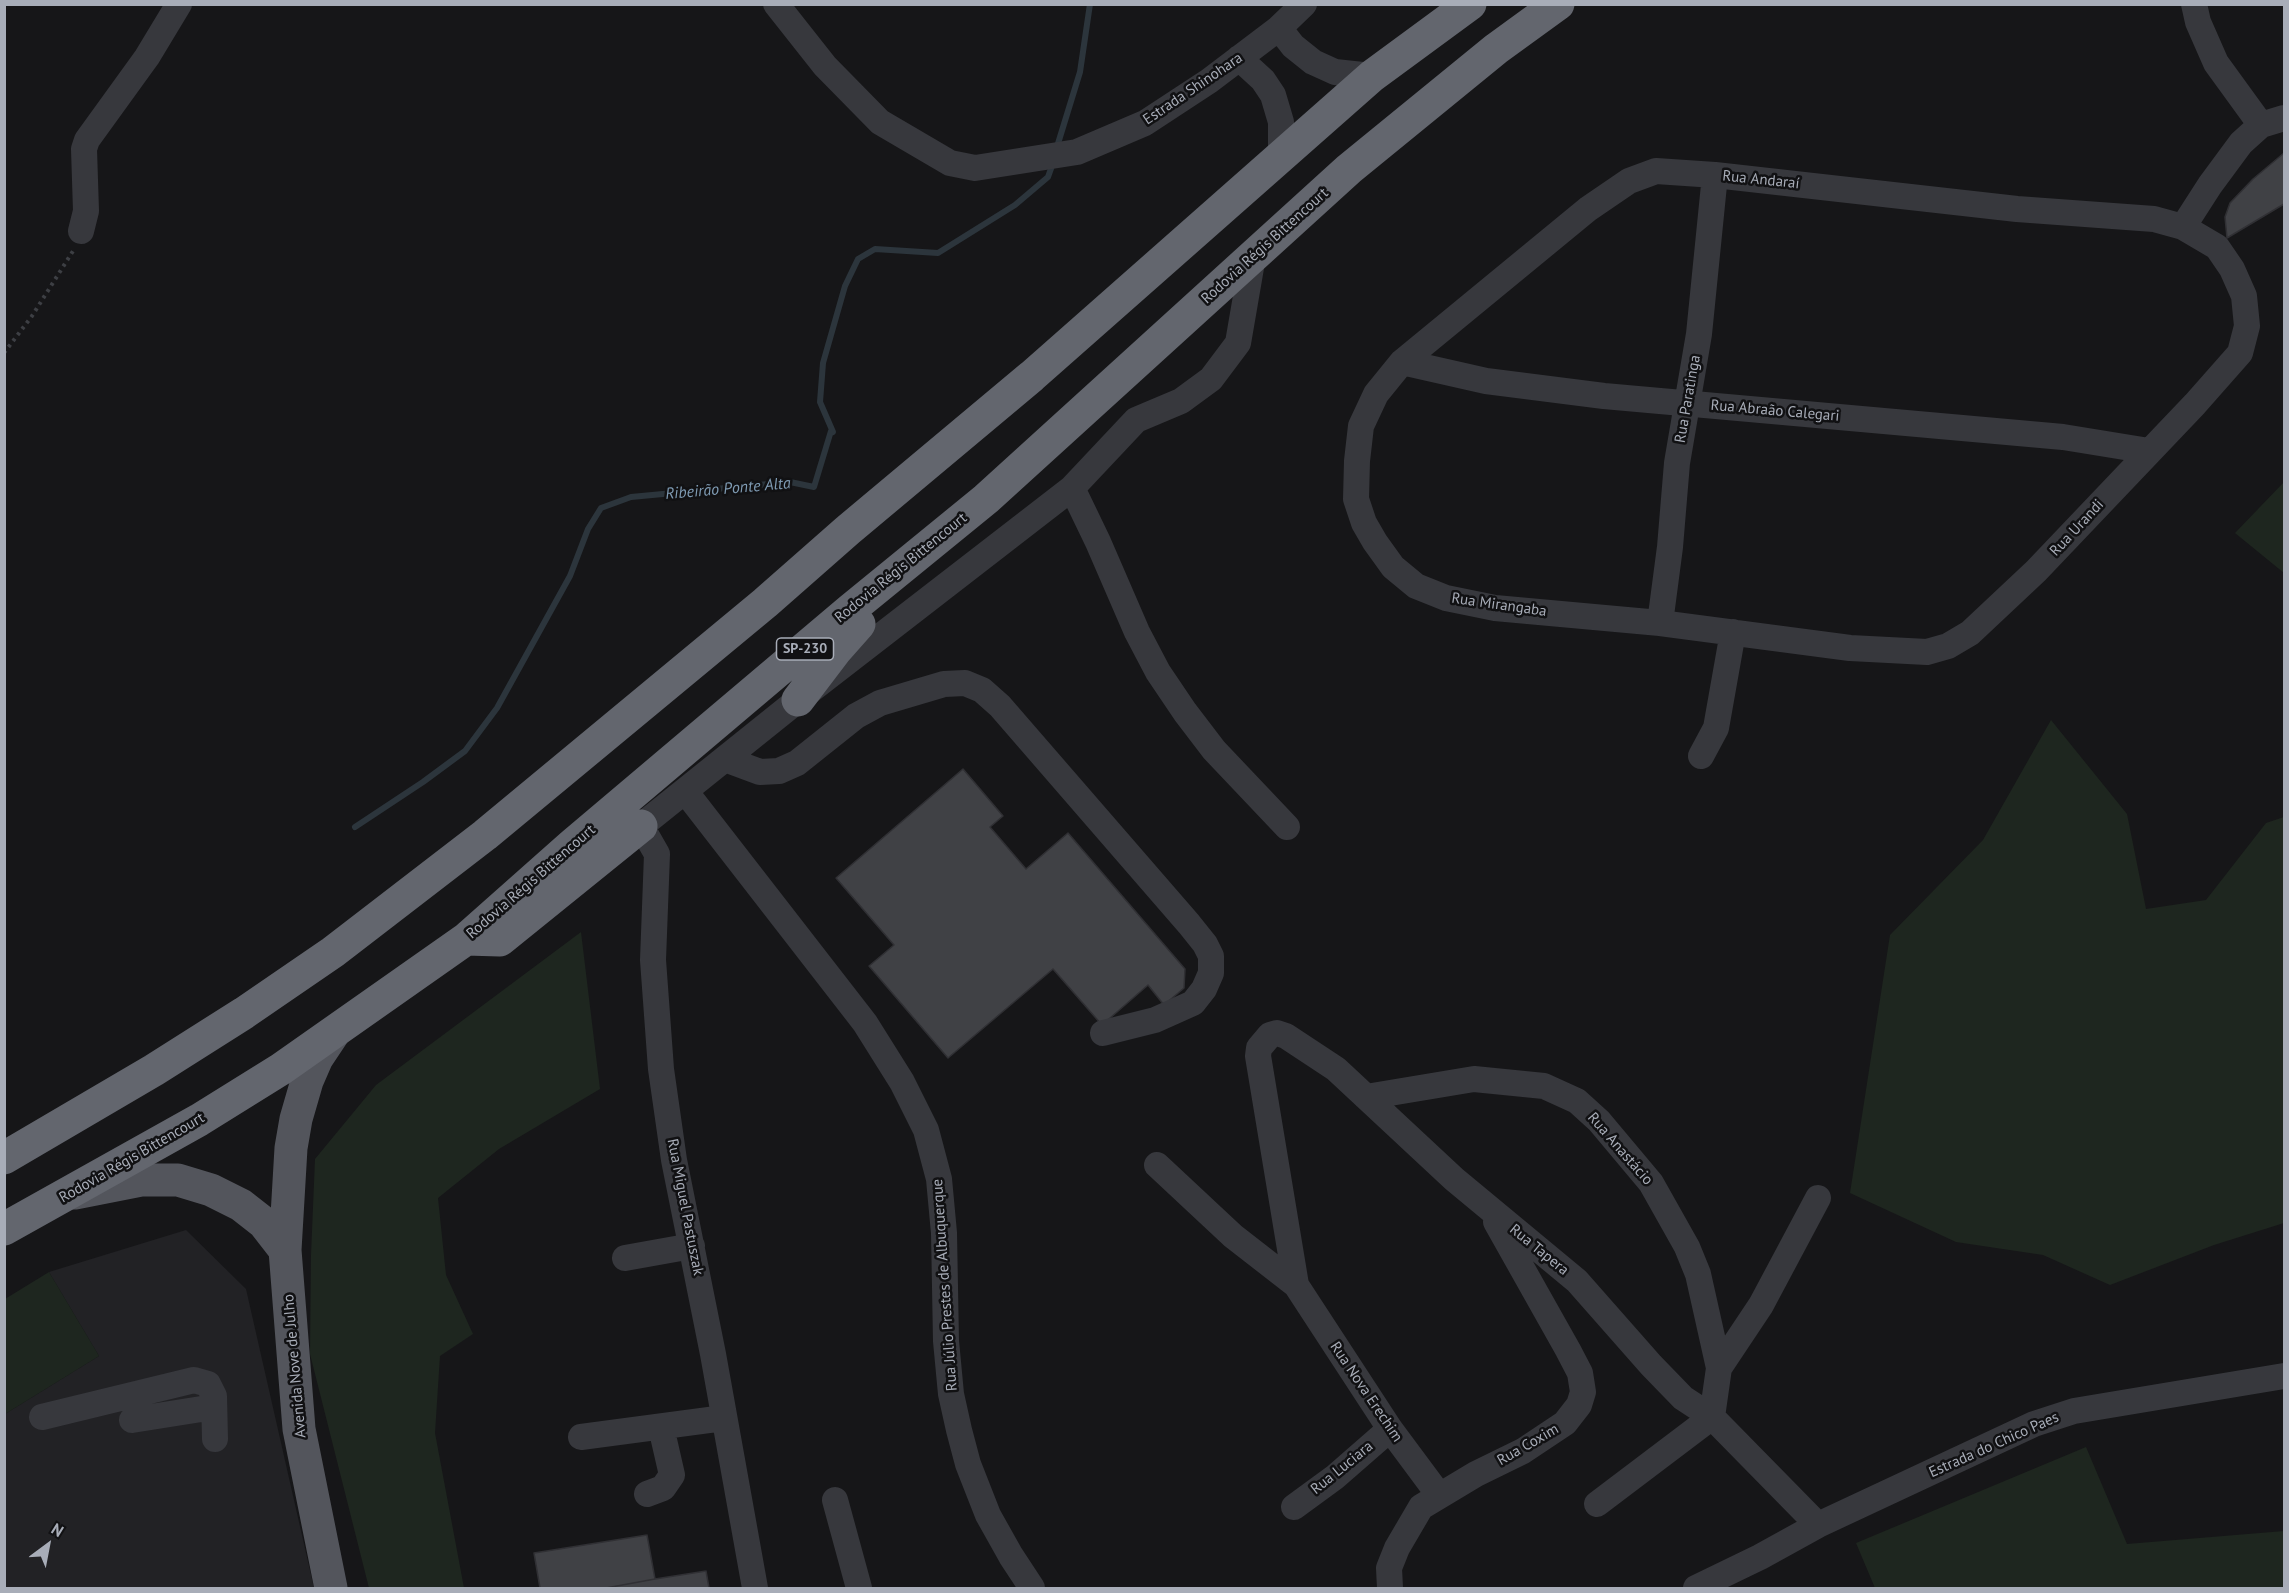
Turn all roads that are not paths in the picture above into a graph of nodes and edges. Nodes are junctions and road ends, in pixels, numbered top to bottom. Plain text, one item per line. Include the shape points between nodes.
1 (179, 4) edge
2 (776, 4) edge
3 (1304, 4) edge
4 (1558, 4) edge
5 (2194, 4) edge
6 (1469, 5) edge
7 (1279, 28) junction
8 (1239, 58) junction
9 (1372, 76) junction
10 (2273, 122) edge
11 (1281, 156) junction
12 (1715, 175) junction
13 (2183, 227) junction
14 (81, 231) road end
15 (1253, 255) junction
16 (1402, 362) junction
17 (1689, 403) junction
18 (2149, 450) junction
19 (1072, 488) junction
20 (986, 499) junction
21 (1660, 623) junction
22 (1733, 632) junction
23 (798, 700) junction
24 (1701, 756) dead end
25 (725, 759) junction
26 (685, 791) junction
27 (641, 826) junction
28 (1287, 827) dead end
29 (466, 939) junction
30 (1103, 1033) dead end
31 (333, 1034) junction
32 (1261, 1074) joint
33 (1366, 1097) junction
34 (4, 1158) edge
35 (1157, 1165) dead end
36 (68, 1195) junction
37 (1818, 1198) dead end
38 (1490, 1211) junction
39 (4, 1229) edge
40 (692, 1246) junction
41 (285, 1250) junction
42 (626, 1258) dead end
43 (1296, 1285) junction
44 (1719, 1368) junction
45 (2284, 1376) edge
46 (214, 1407) junction
47 (42, 1417) dead end
48 (1712, 1417) junction
49 (724, 1418) junction
50 (132, 1420) dead end
51 (661, 1426) junction
52 (1390, 1429) junction
53 (581, 1437) dead end
54 (214, 1439) dead end
55 (647, 1494) dead end
56 (1439, 1496) junction
57 (835, 1500) dead end
58 (1597, 1504) dead end
59 (1294, 1507) dead end
60 (1818, 1525) junction
61 (331, 1588) edge
62 (755, 1588) edge
63 (859, 1588) edge
64 (1032, 1588) edge
65 (1389, 1588) edge
66 (1696, 1588) edge

1 - 14 street via 147,57 87,140 86,212
2 - 8 street, Estrada Shinohara via 825,66 880,122 950,163 975,168 1052,157 1098,145 1145,123
3 - 7 street, Estrada Shinohara
4 - 15 highway, Rodovia Régis Bittencourt / SP-230 via 1437,96
5 - 10 street via 2216,63
6 - 9 highway
7 - 8 street, Estrada Shinohara
7 - 9 street via 1313,62 1335,72
8 - 11 street via 1273,95 1281,122
9 - 11 highway
10 - 13 street via 2241,143
11 - 34 highway via 1032,376 485,835 333,952 253,1007
12 - 13 street, Rua Andaraí via 2018,209 2154,219
12 - 16 street, Rua Andaraí via 1656,171 1619,187 1588,208
12 - 17 street, Rua Paratinga
13 - 18 street, Rua Urandi via 2217,247 2232,269 2244,296 2247,326 2240,352
15 - 19 street via 1238,343 1225,362 1211,379 1181,401 1137,420
15 - 20 highway, Rodovia Régis Bittencourt / SP-230
16 - 17 street, Rua Abraão Calegari via 1486,381
16 - 21 street, Rua Mirangaba via 1376,394 1362,426 1357,460 1356,499 1364,523 1393,567 1416,586 1446,598 1495,608
17 - 18 street, Rua Abraão Calegari via 2063,437
17 - 21 street, Rua Paratinga via 1677,463
18 - 22 street, Rua Urandi via 2036,571 1970,633 1948,646 1927,652 1894,651
19 - 23 street
19 - 28 street via 1158,672 1214,750
20 - 23 highway via 866,616
20 - 29 highway, Rodovia Régis Bittencourt / SP-230 via 572,845
21 - 22 street, Rua Mirangaba
22 - 24 street via 1716,728
23 - 25 street
25 - 26 street
25 - 30 street via 760,772 779,771 797,764 856,716 880,703 944,684 965,683 982,690 1189,924 1211,956 1211,973 1193,1003 1155,1020
26 - 27 street
26 - 64 street, Rua Júlio Prestes de Albuquerque via 865,1023 926,1130 939,1179 946,1341 959,1430 988,1515
27 - 29 highway via 500,940
27 - 40 street, Rua Miguel Pastuszak via 657,854 653,960 661,1069
29 - 31 highway, Rodovia Régis Bittencourt / SP-230
31 - 36 highway, Rodovia Régis Bittencourt / SP-230 via 199,1120
31 - 41 main road, Avenida Nove de Julho via 317,1058 296,1119
32 - 33 street, Rua Tapera via 1259,1048 1277,1033 1313,1052
32 - 43 street, Rua Nova Erechim
33 - 38 street, Rua Tapera
33 - 44 street, Rua Anastácio via 1474,1079 1544,1086 1577,1101 1651,1183 1687,1247 1698,1274
35 - 43 street, Rua Nova Erechim via 1233,1236
36 - 39 highway, Rodovia Régis Bittencourt / SP-230
36 - 41 main road via 141,1180 178,1180 241,1205 264,1223
37 - 44 street via 1761,1305
38 - 48 street, Rua Tapera via 1577,1281 1667,1382
38 - 56 street, Rua Coxim via 1580,1373 1583,1392 1579,1405 1565,1423 1523,1451
40 - 42 street
40 - 49 street, Rua Miguel Pastuszak
41 - 61 main road, Avenida Nove de Julho via 299,1429
43 - 52 street, Rua Nova Erechim
44 - 48 street
45 - 60 street, Estrada do Chico Paes via 2074,1411 2034,1424
46 - 47 street via 208,1384 194,1380
46 - 50 street
46 - 54 street
48 - 58 street
48 - 60 street, Rua Tapera
49 - 51 street
49 - 62 street, Rua Miguel Pastuszak
51 - 53 street
51 - 55 street via 672,1474 663,1488
52 - 56 street, Rua Nova Erechim
52 - 59 street, Rua Luciara
56 - 65 street, Rua Coxim via 1421,1507 1406,1530 1389,1568
57 - 63 street
60 - 66 street

